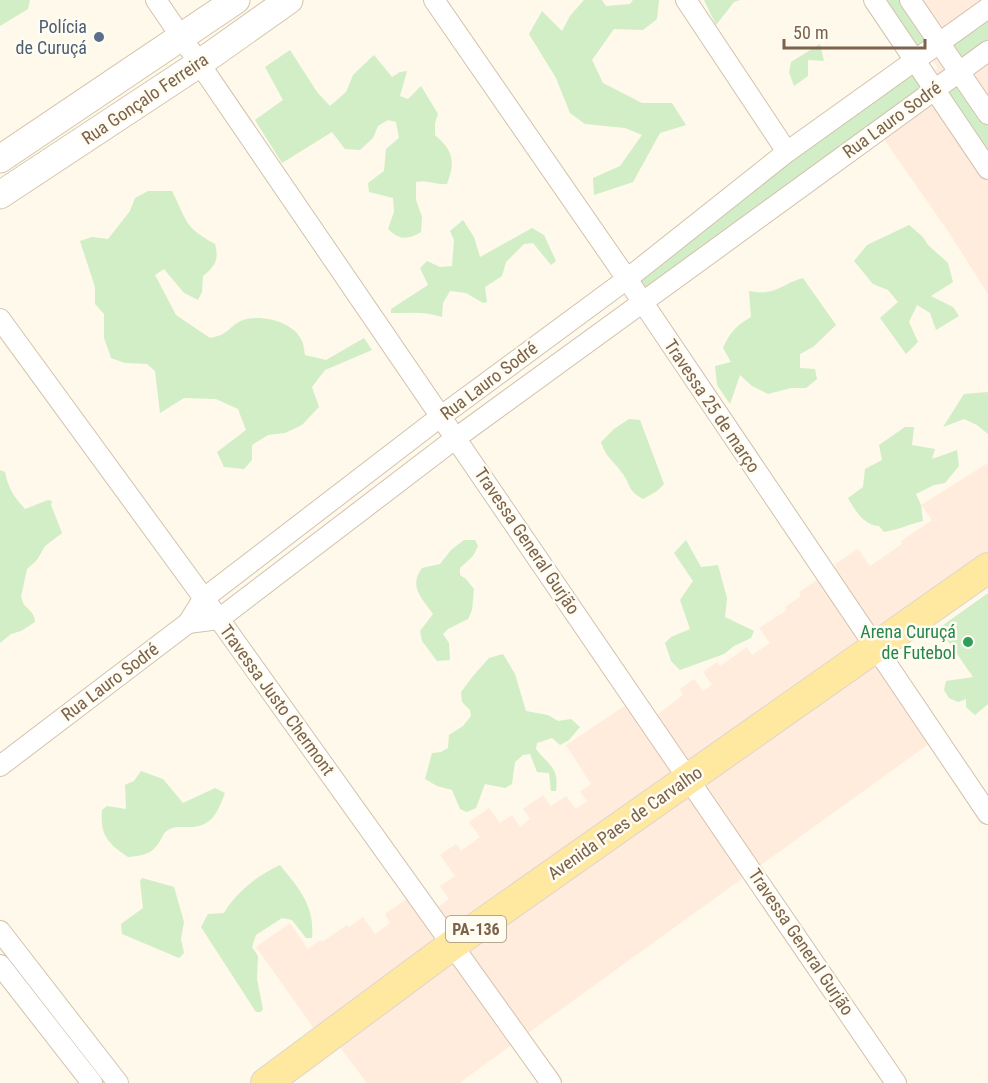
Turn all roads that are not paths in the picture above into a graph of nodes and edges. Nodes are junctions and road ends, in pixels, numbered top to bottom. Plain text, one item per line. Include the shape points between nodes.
1 (156, 0) edge
2 (236, 0) edge
3 (289, 0) edge
4 (434, 0) edge
5 (686, 0) edge
6 (874, 0) edge
7 (910, 0) edge
8 (988, 8) edge
9 (182, 38) junction
10 (939, 43) junction
11 (988, 51) edge
12 (914, 60) junction
13 (200, 63) junction
14 (960, 72) junction
15 (934, 88) junction
16 (988, 114) edge
17 (787, 152) junction
18 (0, 159) edge
19 (988, 169) edge
20 (0, 195) edge
21 (627, 279) junction
22 (642, 302) junction
23 (0, 319) edge
24 (441, 417) junction
25 (456, 438) junction
26 (988, 568) edge
27 (203, 599) junction
28 (219, 619) junction
29 (188, 623) junction
30 (875, 648) junction
31 (0, 766) edge
32 (690, 778) junction
33 (988, 813) edge
34 (0, 931) edge
35 (452, 945) junction
36 (0, 965) edge
37 (90, 1048) junction
38 (74, 1060) junction
39 (92, 1083) edge
40 (118, 1083) edge
41 (266, 1083) edge
42 (551, 1083) edge
43 (896, 1083) edge

1 - 9 street, Travessa General Gurjão
2 - 9 street, Rua Gonçalo Ferreira
3 - 13 street, Rua Gonçalo Ferreira
4 - 21 street, Travessa 25 de março
5 - 17 street
6 - 12 street
7 - 10 street
8 - 10 street, Rua Lauro Sodré
9 - 13 street, Travessa General Gurjão
9 - 18 street, Rua Gonçalo Ferreira
10 - 12 street, Rua Lauro Sodré
10 - 14 street
11 - 14 street, Rua Lauro Sodré
12 - 15 street
12 - 17 street, Rua Lauro Sodré
13 - 20 street, Rua Gonçalo Ferreira
13 - 24 street, Travessa General Gurjão
14 - 15 street, Rua Lauro Sodré
14 - 16 street
15 - 19 street
15 - 22 street, Rua Lauro Sodré
17 - 21 street, Rua Lauro Sodré
21 - 22 street, Travessa 25 de março
21 - 24 street, Rua Lauro Sodré
22 - 25 street, Rua Lauro Sodré
22 - 30 street, Travessa 25 de março
23 - 27 street, Travessa Justo Chermont
24 - 25 street, Travessa General Gurjão
24 - 27 street, Rua Lauro Sodré
25 - 28 street, Rua Lauro Sodré
25 - 32 street, Travessa General Gurjão
26 - 30 main road, Avenida Paes de Carvalho / PA-136
27 - 28 street, Travessa Justo Chermont
27 - 29 street, Rua Lauro Sodré
28 - 29 street
28 - 35 street, Travessa Justo Chermont
29 - 31 street, Rua Lauro Sodré
30 - 32 main road, Avenida Paes de Carvalho / PA-136
30 - 33 street, Travessa 25 de março
32 - 35 main road, Avenida Paes de Carvalho / PA-136
32 - 43 street, Travessa General Gurjão
34 - 37 street
35 - 41 main road, Avenida Paes de Carvalho / PA-136
35 - 42 street, Travessa Justo Chermont
36 - 38 street
37 - 38 street
37 - 40 street
38 - 39 street

